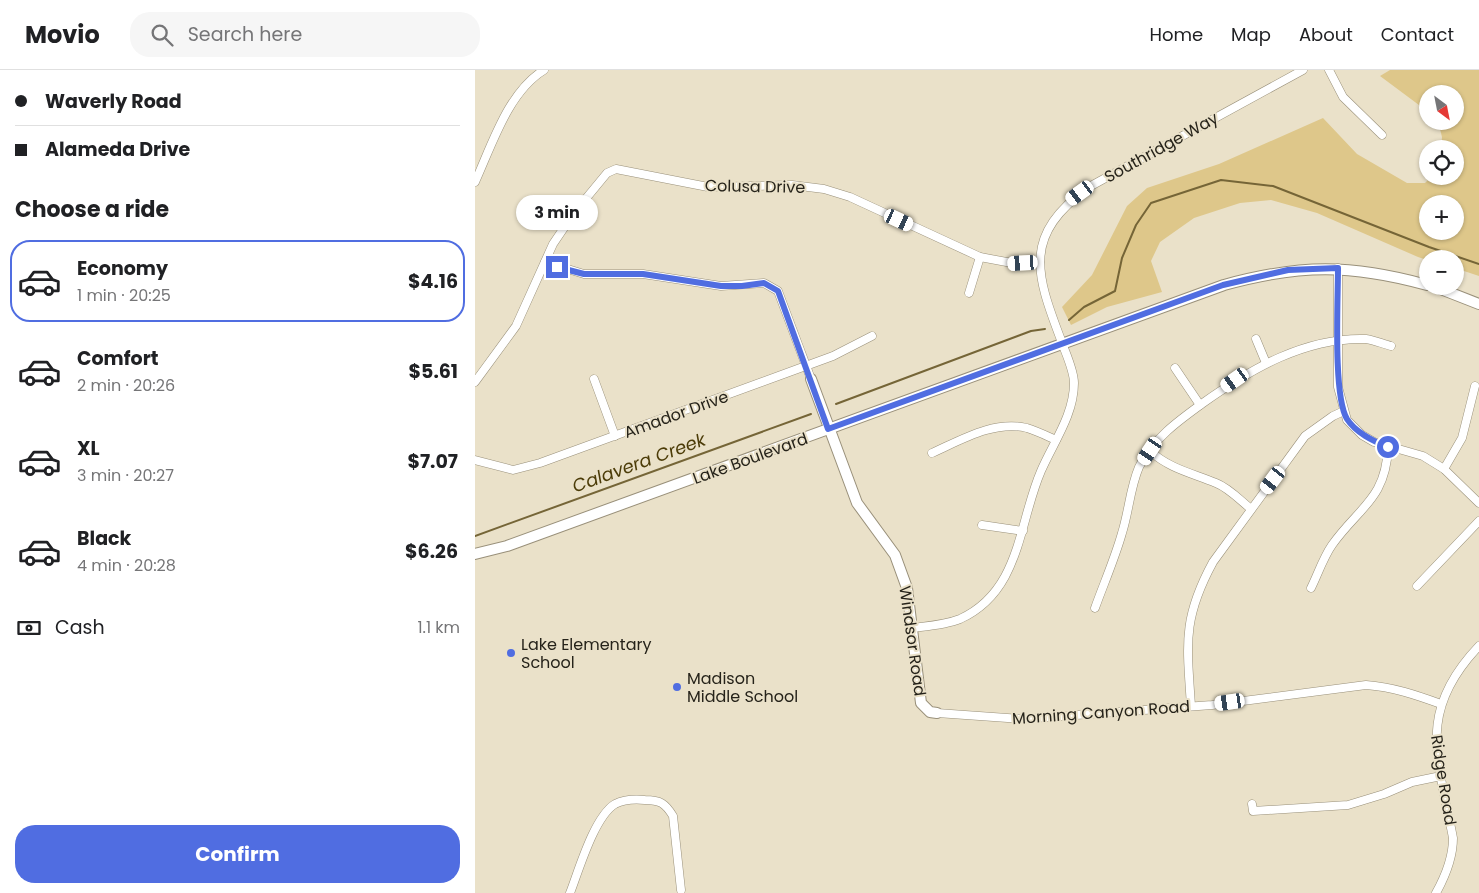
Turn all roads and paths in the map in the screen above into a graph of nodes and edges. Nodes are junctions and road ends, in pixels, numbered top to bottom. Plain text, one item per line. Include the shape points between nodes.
1 (544, 70) edge
2 (1303, 70) edge
3 (1329, 70) edge
4 (1383, 135) dead end
5 (475, 182) edge
6 (980, 257) junction
7 (545, 262) junction
8 (1040, 262) junction
9 (1338, 268) junction
10 (1419, 283) edge
11 (969, 293) dead end
12 (1456, 295) edge
13 (1479, 304) edge
14 (872, 336) dead end
15 (1256, 339) dead end
16 (1339, 340) junction
17 (1062, 344) junction
18 (1391, 346) dead end
19 (1266, 363) junction
20 (806, 366) junction
21 (1175, 368) dead end
22 (594, 379) dead end
23 (811, 379) joint
24 (475, 382) edge
25 (1475, 386) dead end
26 (1200, 405) junction
27 (1343, 412) junction
28 (828, 429) junction
29 (615, 436) junction
30 (1056, 440) junction
31 (1388, 447) junction
32 (1150, 451) junction
33 (931, 454) dead end
34 (475, 460) edge
35 (1444, 469) junction
36 (1479, 503) edge
37 (1251, 509) junction
38 (1479, 521) edge
39 (982, 525) dead end
40 (1023, 531) junction
41 (475, 554) edge
42 (1417, 586) dead end
43 (1311, 588) dead end
44 (1095, 608) dead end
45 (912, 628) junction
46 (1479, 646) edge
47 (1476, 655) edge
48 (1441, 704) junction
49 (1191, 706) junction
50 (937, 713) joint
51 (1441, 776) junction
52 (1252, 804) dead end
53 (681, 890) dead end
54 (570, 893) edge
55 (1436, 893) edge

1 - 5 street via 515,100
2 - 8 street, Southridge Way via 1089,187 1071,200 1051,224 1041,244
3 - 4 street via 1343,97
6 - 7 street, Colusa Drive via 850,197 824,189 792,185 708,187 616,169 607,173 574,213
6 - 8 street, Colusa Drive via 1012,264
6 - 11 street
7 - 20 street via 584,274 643,274 721,286 764,283 778,291
7 - 24 street via 515,326
8 - 17 street, Southridge Way via 1044,296
9 - 10 main road, Lake Boulevard via 1390,274
9 - 16 street
9 - 17 main road, Lake Boulevard via 1288,270 1223,285
12 - 13 main road
14 - 20 street, Amador Drive
15 - 19 street
16 - 18 street via 1368,339
16 - 19 street via 1304,348
16 - 27 street via 1338,387
17 - 28 main road, Lake Boulevard
17 - 30 street, Southridge Way via 1074,381 1070,411
19 - 26 street
20 - 23 street
20 - 29 street, Amador Drive
21 - 26 street
22 - 29 street
23 - 28 main road, Windsor Road
25 - 35 street via 1462,438
26 - 32 street via 1179,420
27 - 31 street via 1362,435
27 - 37 street via 1305,436
28 - 41 main road, Lake Boulevard via 507,546
28 - 45 main road, Windsor Road via 857,503 895,555 907,588
29 - 34 street, Amador Drive via 513,470
30 - 33 street via 1028,428 999,427
30 - 40 street, Southridge Way via 1040,472
31 - 35 street via 1423,456
31 - 43 street via 1387,468 1379,488 1330,548
32 - 37 street via 1161,462 1185,474 1218,484
32 - 44 street via 1131,490 1122,533
35 - 36 street
37 - 49 street via 1213,562 1192,606 1187,640
38 - 42 street
39 - 40 street
40 - 45 street, Southridge Way via 1009,573 979,607 943,624
45 - 50 main road, Windsor Road via 921,703 930,712
46 - 47 street, Ridge Road
47 - 48 street, Ridge Road via 1454,677
48 - 49 street, Morning Canyon Road via 1385,686 1365,685
48 - 51 street, Ridge Road via 1436,746
49 - 50 street, Morning Canyon Road via 1022,719
51 - 52 street via 1412,782 1348,805 1253,811
51 - 55 street, Ridge Road via 1453,850 1446,876
53 - 54 street via 673,816 667,805 659,800 632,799 615,805 599,822

